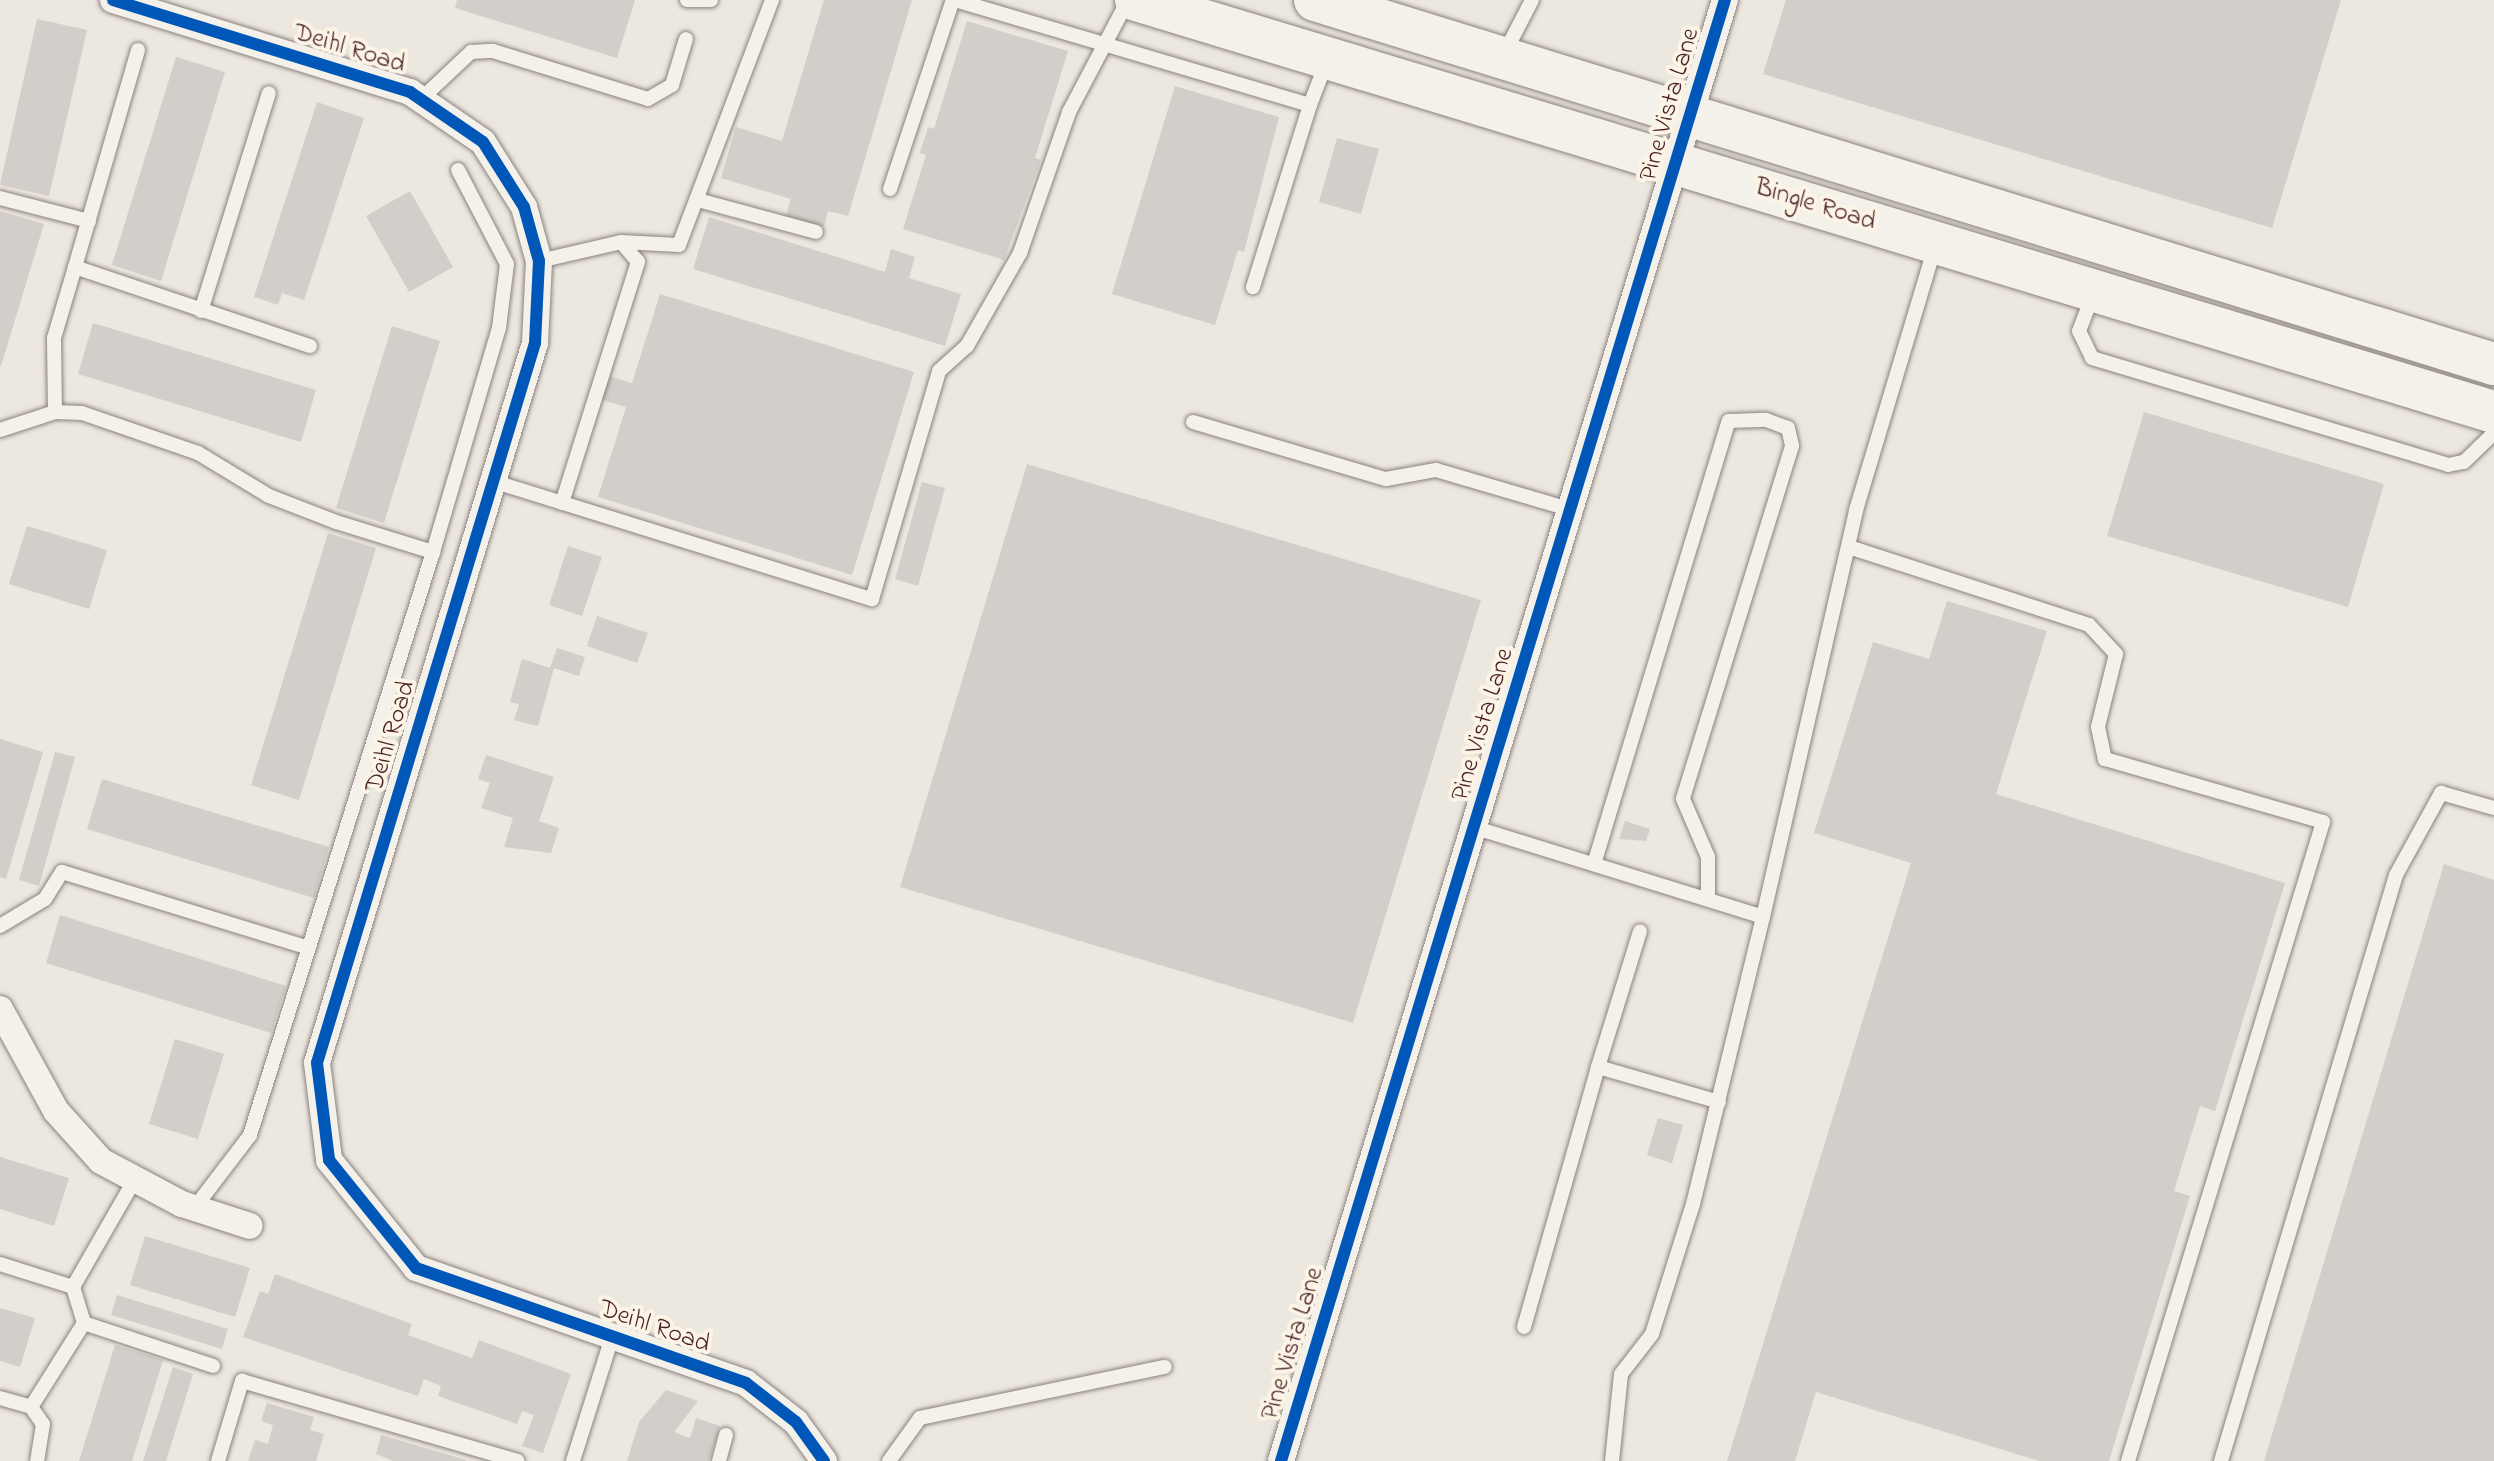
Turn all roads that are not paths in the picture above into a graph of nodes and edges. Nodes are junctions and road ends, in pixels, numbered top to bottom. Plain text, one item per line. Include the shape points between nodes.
1 (113, 0) edge
2 (687, 0) edge
3 (711, 0) edge
4 (772, 0) edge
5 (954, 0) edge
6 (1128, 0) edge
7 (1136, 0) edge
8 (1315, 0) edge
9 (1532, 0) edge
10 (1725, 0) edge
11 (1226, 13) edge
12 (686, 39) dead end
13 (1101, 46) junction
14 (138, 50) dead end
15 (1503, 56) junction
16 (1327, 59) junction
17 (269, 93) dead end
18 (421, 99) junction
19 (1310, 105) junction
20 (1692, 113) junction
21 (1677, 164) junction
22 (458, 170) dead end
23 (890, 189) dead end
24 (0, 198) edge
25 (702, 201) junction
26 (89, 221) junction
27 (816, 232) dead end
28 (621, 242) junction
29 (1937, 242) junction
30 (2109, 245) junction
31 (539, 261) junction
32 (75, 267) junction
33 (1253, 287) dead end
34 (2095, 289) junction
35 (201, 311) junction
36 (310, 346) dead end
37 (2494, 364) edge
38 (55, 412) junction
39 (2494, 412) edge
40 (1193, 422) dead end
41 (0, 430) edge
42 (2494, 433) edge
43 (492, 481) junction
44 (562, 503) junction
45 (1572, 510) junction
46 (1852, 548) junction
47 (433, 552) junction
48 (2494, 808) edge
49 (1476, 828) junction
50 (1594, 864) junction
51 (1708, 899) junction
52 (1763, 917) junction
53 (0, 926) edge
54 (1640, 931) dead end
55 (309, 948) junction
56 (0, 1009) edge
57 (1598, 1067) junction
58 (1719, 1102) junction
59 (135, 1179) junction
60 (196, 1206) junction
61 (250, 1226) dead end
62 (0, 1264) edge
63 (73, 1287) junction
64 (84, 1323) junction
65 (1524, 1327) dead end
66 (612, 1337) junction
67 (213, 1366) dead end
68 (1165, 1367) dead end
69 (0, 1398) edge
70 (31, 1407) junction
71 (726, 1435) dead end
72 (37, 1461) edge
73 (218, 1461) edge
74 (518, 1461) edge
75 (573, 1461) edge
76 (719, 1461) edge
77 (824, 1461) edge
78 (889, 1461) edge
79 (1281, 1461) edge
80 (1612, 1461) edge
81 (2128, 1461) edge
82 (2221, 1461) edge

1 - 18 street, Deihl Road
2 - 3 lane
4 - 25 lane
5 - 13 lane
5 - 23 lane
6 - 13 lane
7 - 11 main road, Bingle Road
8 - 15 main road, Bingle Road
9 - 15 lane
10 - 20 street, Pine Vista Lane
11 - 16 main road, Bingle Road
12 - 18 lane via 672,85 648,99 493,51 471,52
13 - 19 lane
13 - 44 lane via 1020,253 967,346 939,371 872,599
14 - 26 lane
15 - 20 main road, Bingle Road
16 - 19 lane
16 - 21 main road, Bingle Road
17 - 35 lane
18 - 31 street, Deihl Road via 483,142 524,207
19 - 33 lane
20 - 21 street, Pine Vista Lane
20 - 30 main road, Bingle Road
21 - 29 main road, Bingle Road
21 - 45 street, Pine Vista Lane
22 - 47 lane via 507,264 499,328
24 - 26 lane
25 - 27 lane
25 - 28 lane via 679,245
26 - 32 lane
28 - 31 lane
28 - 44 lane via 638,262
29 - 34 main road, Bingle Road
29 - 46 lane via 1856,510
30 - 34 main road
30 - 37 main road, Bingle Road
31 - 43 street, Deihl Road via 535,343
32 - 35 lane
32 - 38 lane via 54,338
34 - 39 main road, Bingle Road
34 - 42 lane via 2079,331 2092,358 2448,465 2464,462
35 - 36 lane
38 - 41 lane
38 - 47 lane via 82,413 198,453 269,496
40 - 45 lane via 1386,479 1436,470
43 - 44 lane
43 - 66 street, Deihl Road via 317,1063 321,1107 329,1160 416,1268
45 - 49 street, Pine Vista Lane
46 - 52 lane
46 - 81 lane via 2089,625 2116,654 2098,727 2105,759 2323,822
47 - 55 lane
48 - 82 lane via 2441,793 2396,875
49 - 50 lane
49 - 79 street, Pine Vista Lane
50 - 51 lane
50 - 51 lane via 1729,421 1766,420 1788,428 1792,446 1683,799 1708,857
51 - 52 lane
52 - 58 lane
53 - 55 lane via 45,899 62,872
54 - 57 lane
55 - 60 lane via 250,1135
56 - 59 street via 56,1111 101,1161
57 - 58 lane
57 - 65 lane
58 - 80 lane via 1652,1334 1621,1374
59 - 60 street
59 - 63 lane
60 - 61 street
62 - 63 lane
63 - 64 lane
64 - 67 lane
64 - 70 lane
66 - 75 lane
66 - 77 street, Deihl Road via 746,1383 796,1422
68 - 78 lane via 920,1418
69 - 70 lane
70 - 72 lane via 43,1424
71 - 76 lane
73 - 74 lane via 242,1381

